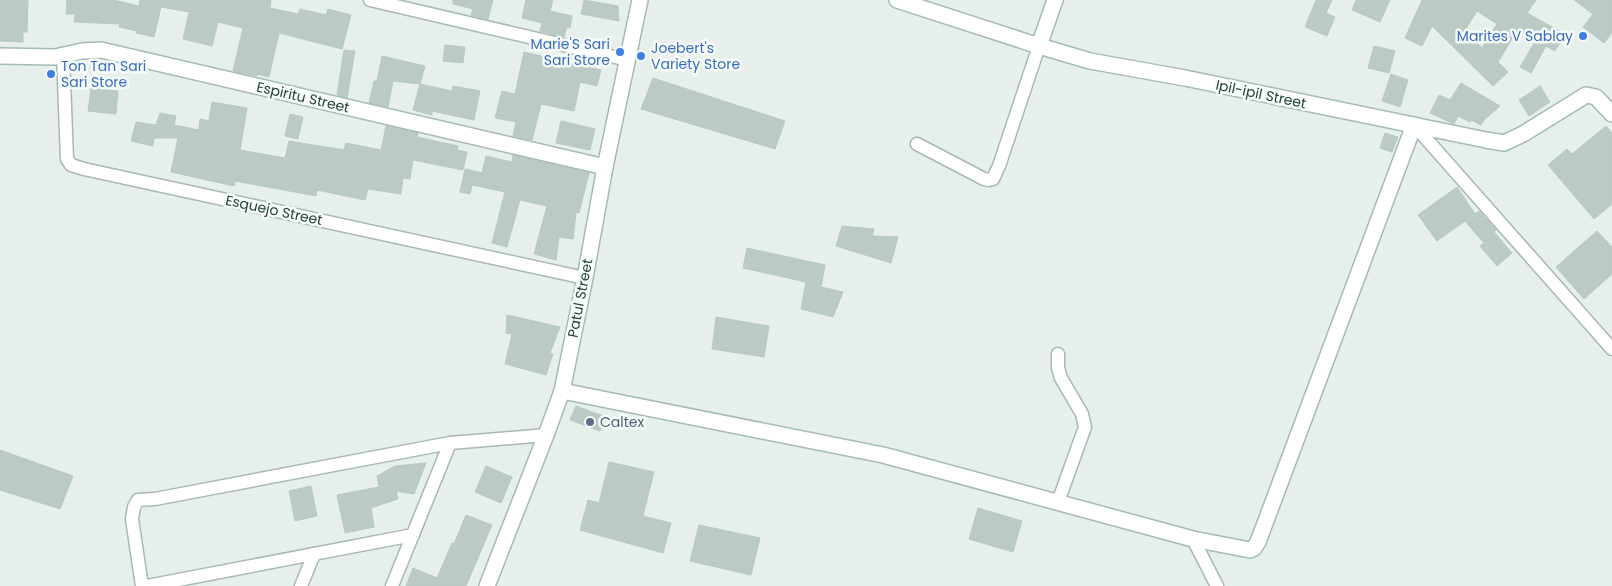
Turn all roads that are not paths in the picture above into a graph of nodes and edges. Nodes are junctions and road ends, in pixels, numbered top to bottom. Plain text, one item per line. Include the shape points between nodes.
1 (370, 0) edge
2 (640, 0) edge
3 (897, 0) edge
4 (1055, 0) edge
5 (1039, 46) junction
6 (62, 55) junction
7 (0, 56) edge
8 (628, 60) junction
9 (1612, 114) edge
10 (1414, 125) junction
11 (917, 144) dead end
12 (605, 167) junction
13 (585, 278) junction
14 (1612, 349) edge
15 (1058, 354) dead end
16 (562, 391) junction
17 (546, 435) junction
18 (450, 443) junction
19 (1058, 502) junction
20 (413, 534) junction
21 (1193, 539) junction
22 (314, 554) junction
23 (142, 586) edge
24 (147, 586) edge
25 (301, 586) edge
26 (392, 586) edge
27 (487, 586) edge
28 (1217, 586) edge

1 - 8 street
2 - 8 street, Patul Street
3 - 5 street, Ipil-ipil Street
4 - 5 street
5 - 10 street, Ipil-ipil Street via 1090,61
5 - 11 street via 993,179 984,179
6 - 7 street, Espiritu Street
6 - 12 street, Espiritu Street via 101,50
6 - 13 street, Esquejo Street via 67,159 71,165
8 - 12 street, Patul Street
9 - 10 street, Ipil-ipil Street via 1596,97 1586,95 1504,143
10 - 14 street
10 - 21 street via 1258,542 1250,550
12 - 13 street, Patul Street
13 - 16 street, Patul Street
15 - 19 street via 1061,378 1086,427
16 - 17 street, Patul Street
16 - 19 street via 883,455
17 - 18 street
17 - 27 street, Patul Street
18 - 20 street
18 - 23 street via 138,500 132,519
19 - 21 street
20 - 22 street
20 - 26 street
21 - 28 street
22 - 24 street
22 - 25 street

